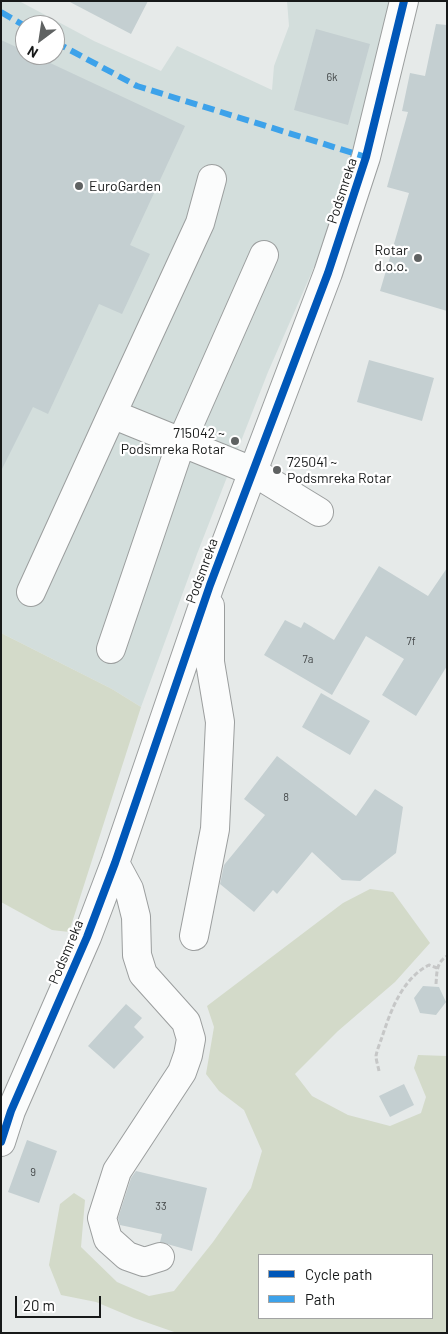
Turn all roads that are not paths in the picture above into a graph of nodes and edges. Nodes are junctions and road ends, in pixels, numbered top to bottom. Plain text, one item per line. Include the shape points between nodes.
1 (404, 1) edge
2 (212, 179) dead end
3 (264, 255) dead end
4 (112, 414) junction
5 (181, 443) junction
6 (252, 471) junction
7 (319, 512) dead end
8 (210, 585) junction
9 (31, 592) dead end
10 (112, 649) dead end
11 (115, 863) junction
12 (194, 936) dead end
13 (1, 1142) edge
14 (160, 1257) dead end

1 - 6 street, Podsmreka via 366,156 328,273
2 - 4 street via 200,223
3 - 5 street
4 - 5 street
4 - 9 street
5 - 6 street
5 - 10 street
6 - 7 street
6 - 8 street, Podsmreka
8 - 11 street, Podsmreka
8 - 12 street via 210,662 220,722 215,829
11 - 13 street, Podsmreka
11 - 14 street via 129,889 136,917 137,956 143,974 186,1022 191,1038 182,1072 117,1171 102,1218 108,1239 127,1256 144,1262

